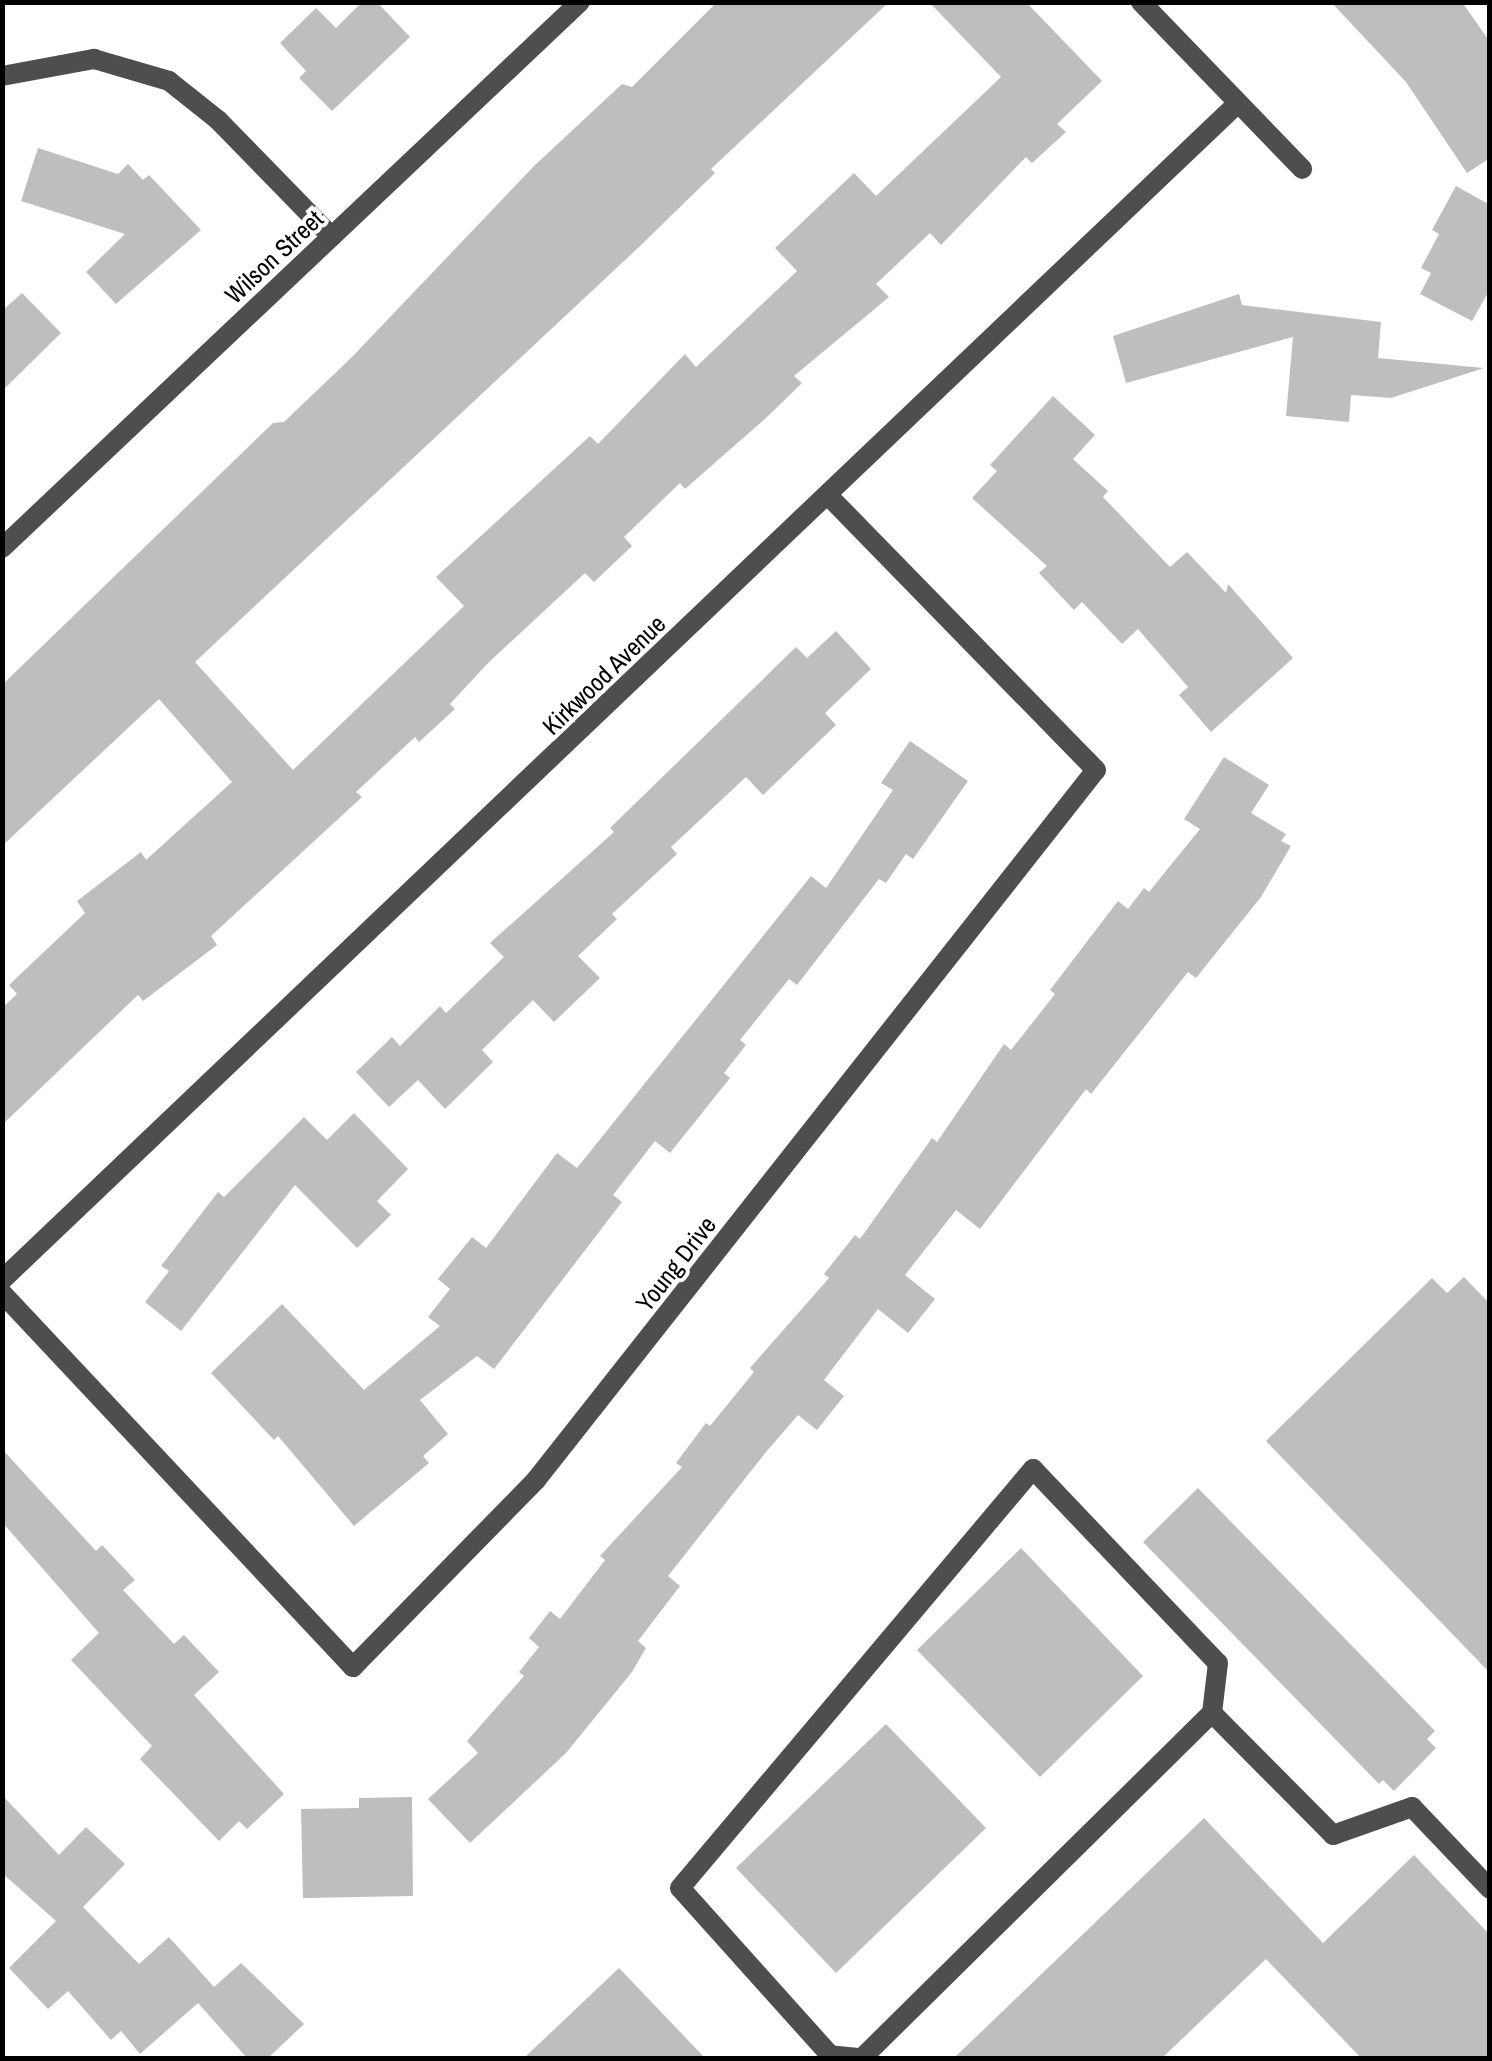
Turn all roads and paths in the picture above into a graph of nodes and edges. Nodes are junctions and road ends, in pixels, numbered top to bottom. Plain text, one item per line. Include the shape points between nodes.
1 (580, 2) edge
2 (1141, 2) edge
3 (2, 76) edge
4 (1237, 104) junction
5 (1302, 168) dead end
6 (332, 236) junction
7 (829, 496) junction
8 (2, 548) edge
9 (2, 1280) edge
10 (2, 1293) edge
11 (1212, 1713) junction
12 (1490, 1888) edge
13 (860, 2058) edge

1 - 6 street, Wilson Street
2 - 4 street
3 - 6 street via 94,58 170,81 218,120
4 - 5 street
4 - 7 street, Kirkwood Avenue
6 - 8 street, Wilson Street
7 - 9 street, Kirkwood Avenue
7 - 10 street, Young Drive via 1096,770 536,1480 352,1667
11 - 12 street via 1333,1835 1412,1807
11 - 13 street
11 - 13 street via 1218,1663 1033,1470 680,1888 830,2055

